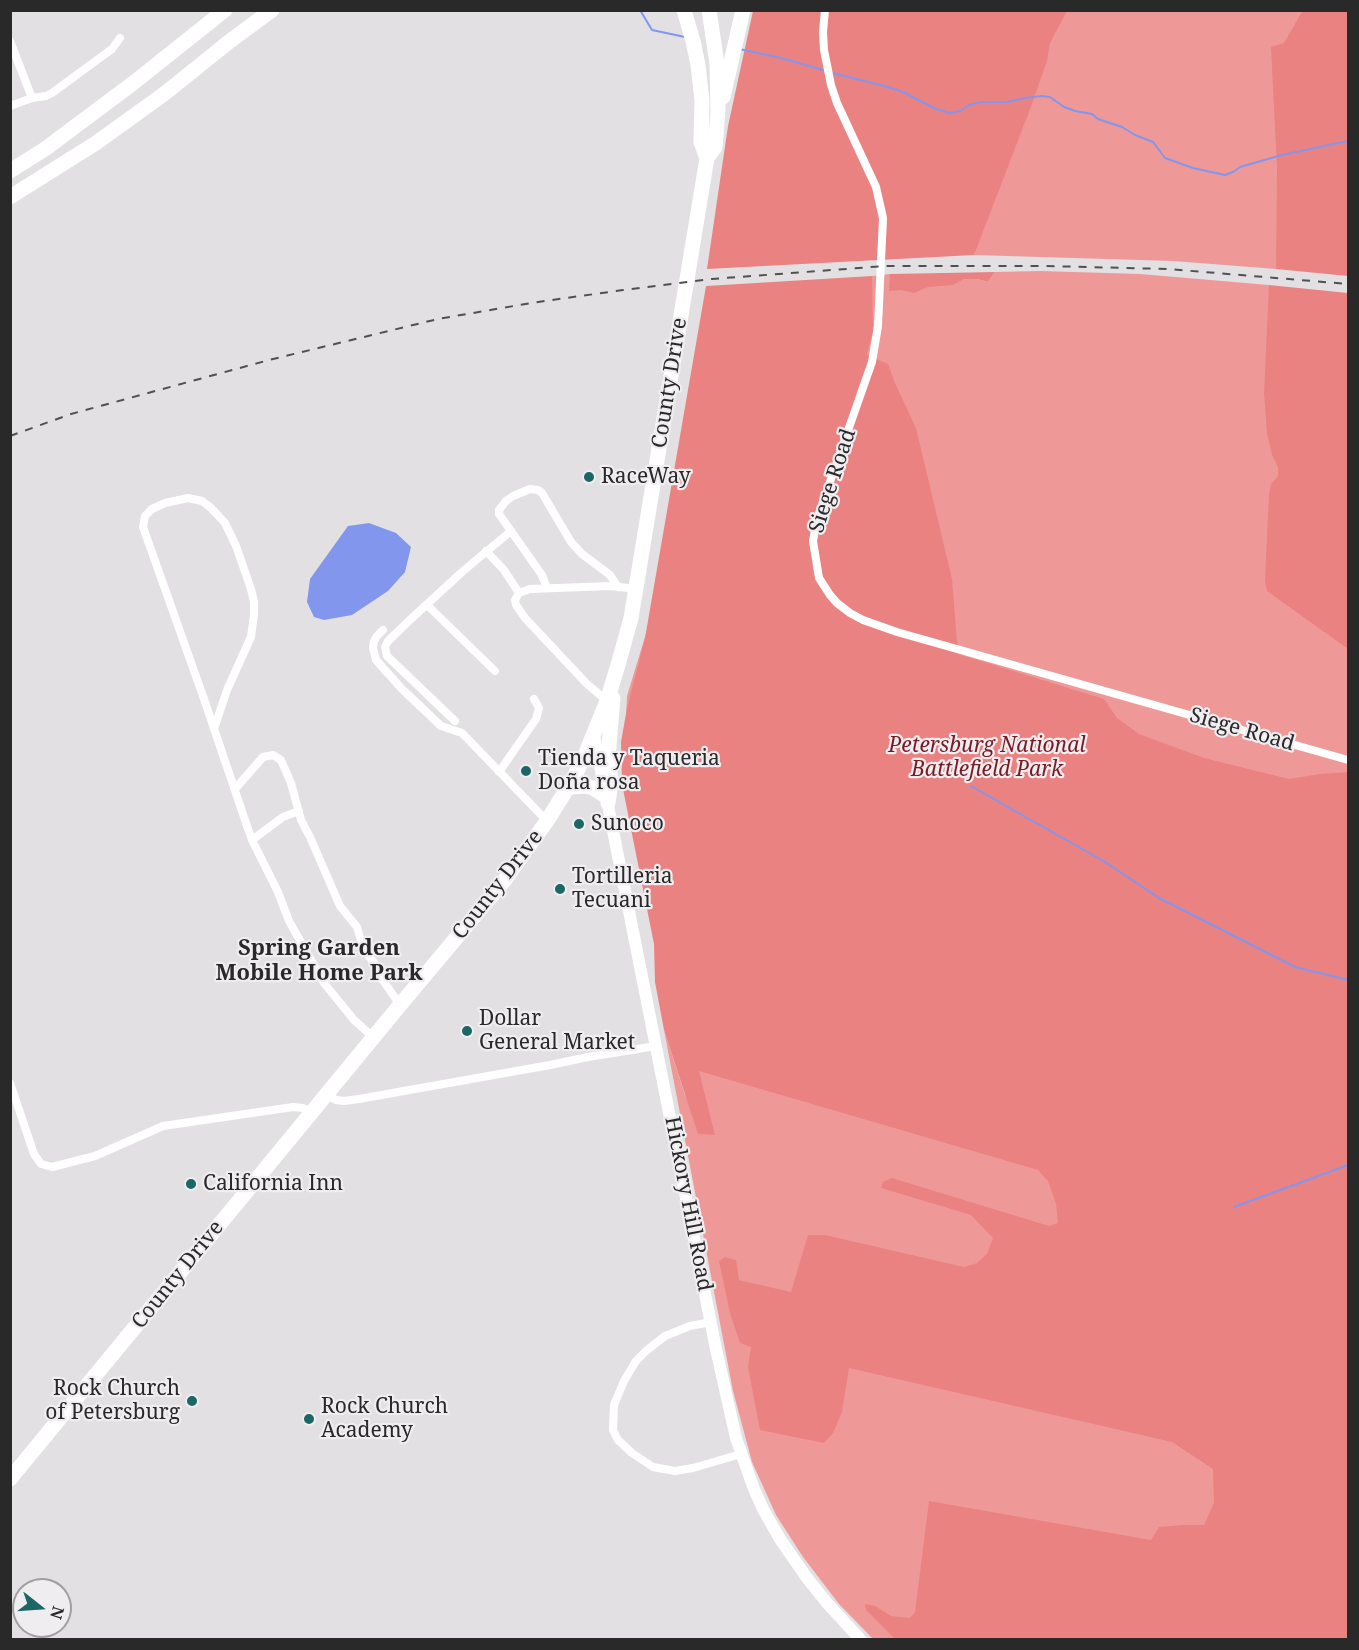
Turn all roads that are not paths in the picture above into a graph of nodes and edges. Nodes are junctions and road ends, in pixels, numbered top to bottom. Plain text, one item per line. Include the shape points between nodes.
1 (225, 10) edge
2 (264, 10) edge
3 (272, 10) edge
4 (684, 10) edge
5 (709, 10) edge
6 (743, 10) edge
7 (825, 10) edge
8 (120, 38) dead end
9 (10, 41) edge
10 (230, 41) junction
11 (32, 98) junction
12 (10, 106) edge
13 (718, 111) junction
14 (707, 158) junction
15 (10, 171) edge
16 (10, 197) edge
17 (511, 531) junction
18 (486, 551) junction
19 (618, 587) junction
20 (547, 588) junction
21 (636, 589) junction
22 (519, 593) junction
23 (426, 605) junction
24 (383, 630) dead end
25 (495, 671) dead end
26 (614, 678) junction
27 (534, 699) dead end
28 (606, 701) junction
29 (455, 721) dead end
30 (214, 729) junction
31 (594, 735) junction
32 (1348, 760) edge
33 (499, 772) junction
34 (235, 789) junction
35 (566, 790) junction
36 (607, 799) junction
37 (299, 811) junction
38 (548, 821) junction
39 (252, 840) junction
40 (400, 1005) junction
41 (374, 1038) junction
42 (656, 1046) junction
43 (10, 1083) edge
44 (327, 1095) junction
45 (311, 1114) junction
46 (711, 1322) junction
47 (741, 1454) junction
48 (10, 1479) edge
49 (861, 1640) edge

1 - 15 highway via 132,84
2 - 10 highway
3 - 10 highway
4 - 14 highway, County Drive via 698,64 701,142
5 - 13 highway, County Drive via 717,64
6 - 13 highway
7 - 32 street, Siege Road via 824,50 831,86 876,187 883,218 878,326 872,362 813,541 819,578 825,588 837,603 863,620 897,632
8 - 11 street via 112,49 52,93
9 - 11 street
10 - 16 highway via 96,143
11 - 12 street
13 - 14 highway, County Drive via 715,147
14 - 21 highway, County Drive
17 - 18 street
17 - 19 street via 499,514 501,507 521,492 538,490 571,542 610,575
17 - 20 street
18 - 22 street
18 - 23 street
19 - 20 street
19 - 21 street
20 - 22 street
21 - 26 highway, County Drive via 629,630
22 - 28 street via 516,605 525,618
23 - 25 street
23 - 29 street via 388,641 385,652
24 - 33 street via 374,641 376,660 441,726 462,733
26 - 28 highway, County Drive
26 - 36 highway via 608,758 611,783
27 - 33 street via 538,708 536,719
28 - 31 highway, County Drive
30 - 30 street via 143,527 145,516 152,509 188,498 202,501 225,523 254,602 251,637
30 - 34 street
31 - 35 highway, County Drive
31 - 36 street, Hickory Hill Road
33 - 38 street
34 - 37 street via 263,757 273,756 286,770
34 - 39 street
35 - 36 highway via 585,786
35 - 38 highway, County Drive
36 - 42 street, Hickory Hill Road
37 - 39 street via 283,817
37 - 40 street via 340,906 357,927 364,951
38 - 40 highway, County Drive via 504,881
39 - 41 street via 289,921 324,983
40 - 41 highway, County Drive
41 - 44 highway, County Drive
42 - 44 street via 359,1099 344,1101
42 - 46 street, Hickory Hill Road
43 - 45 street via 34,1154 41,1164 51,1167 95,1156 163,1126 293,1107
44 - 45 highway, County Drive
45 - 48 highway, County Drive
46 - 47 street, Hickory Hill Road via 727,1406
46 - 47 street via 665,1336 636,1361 614,1405 614,1430 618,1440 653,1467 675,1471
47 - 49 street, Hickory Hill Road via 763,1509 786,1548

